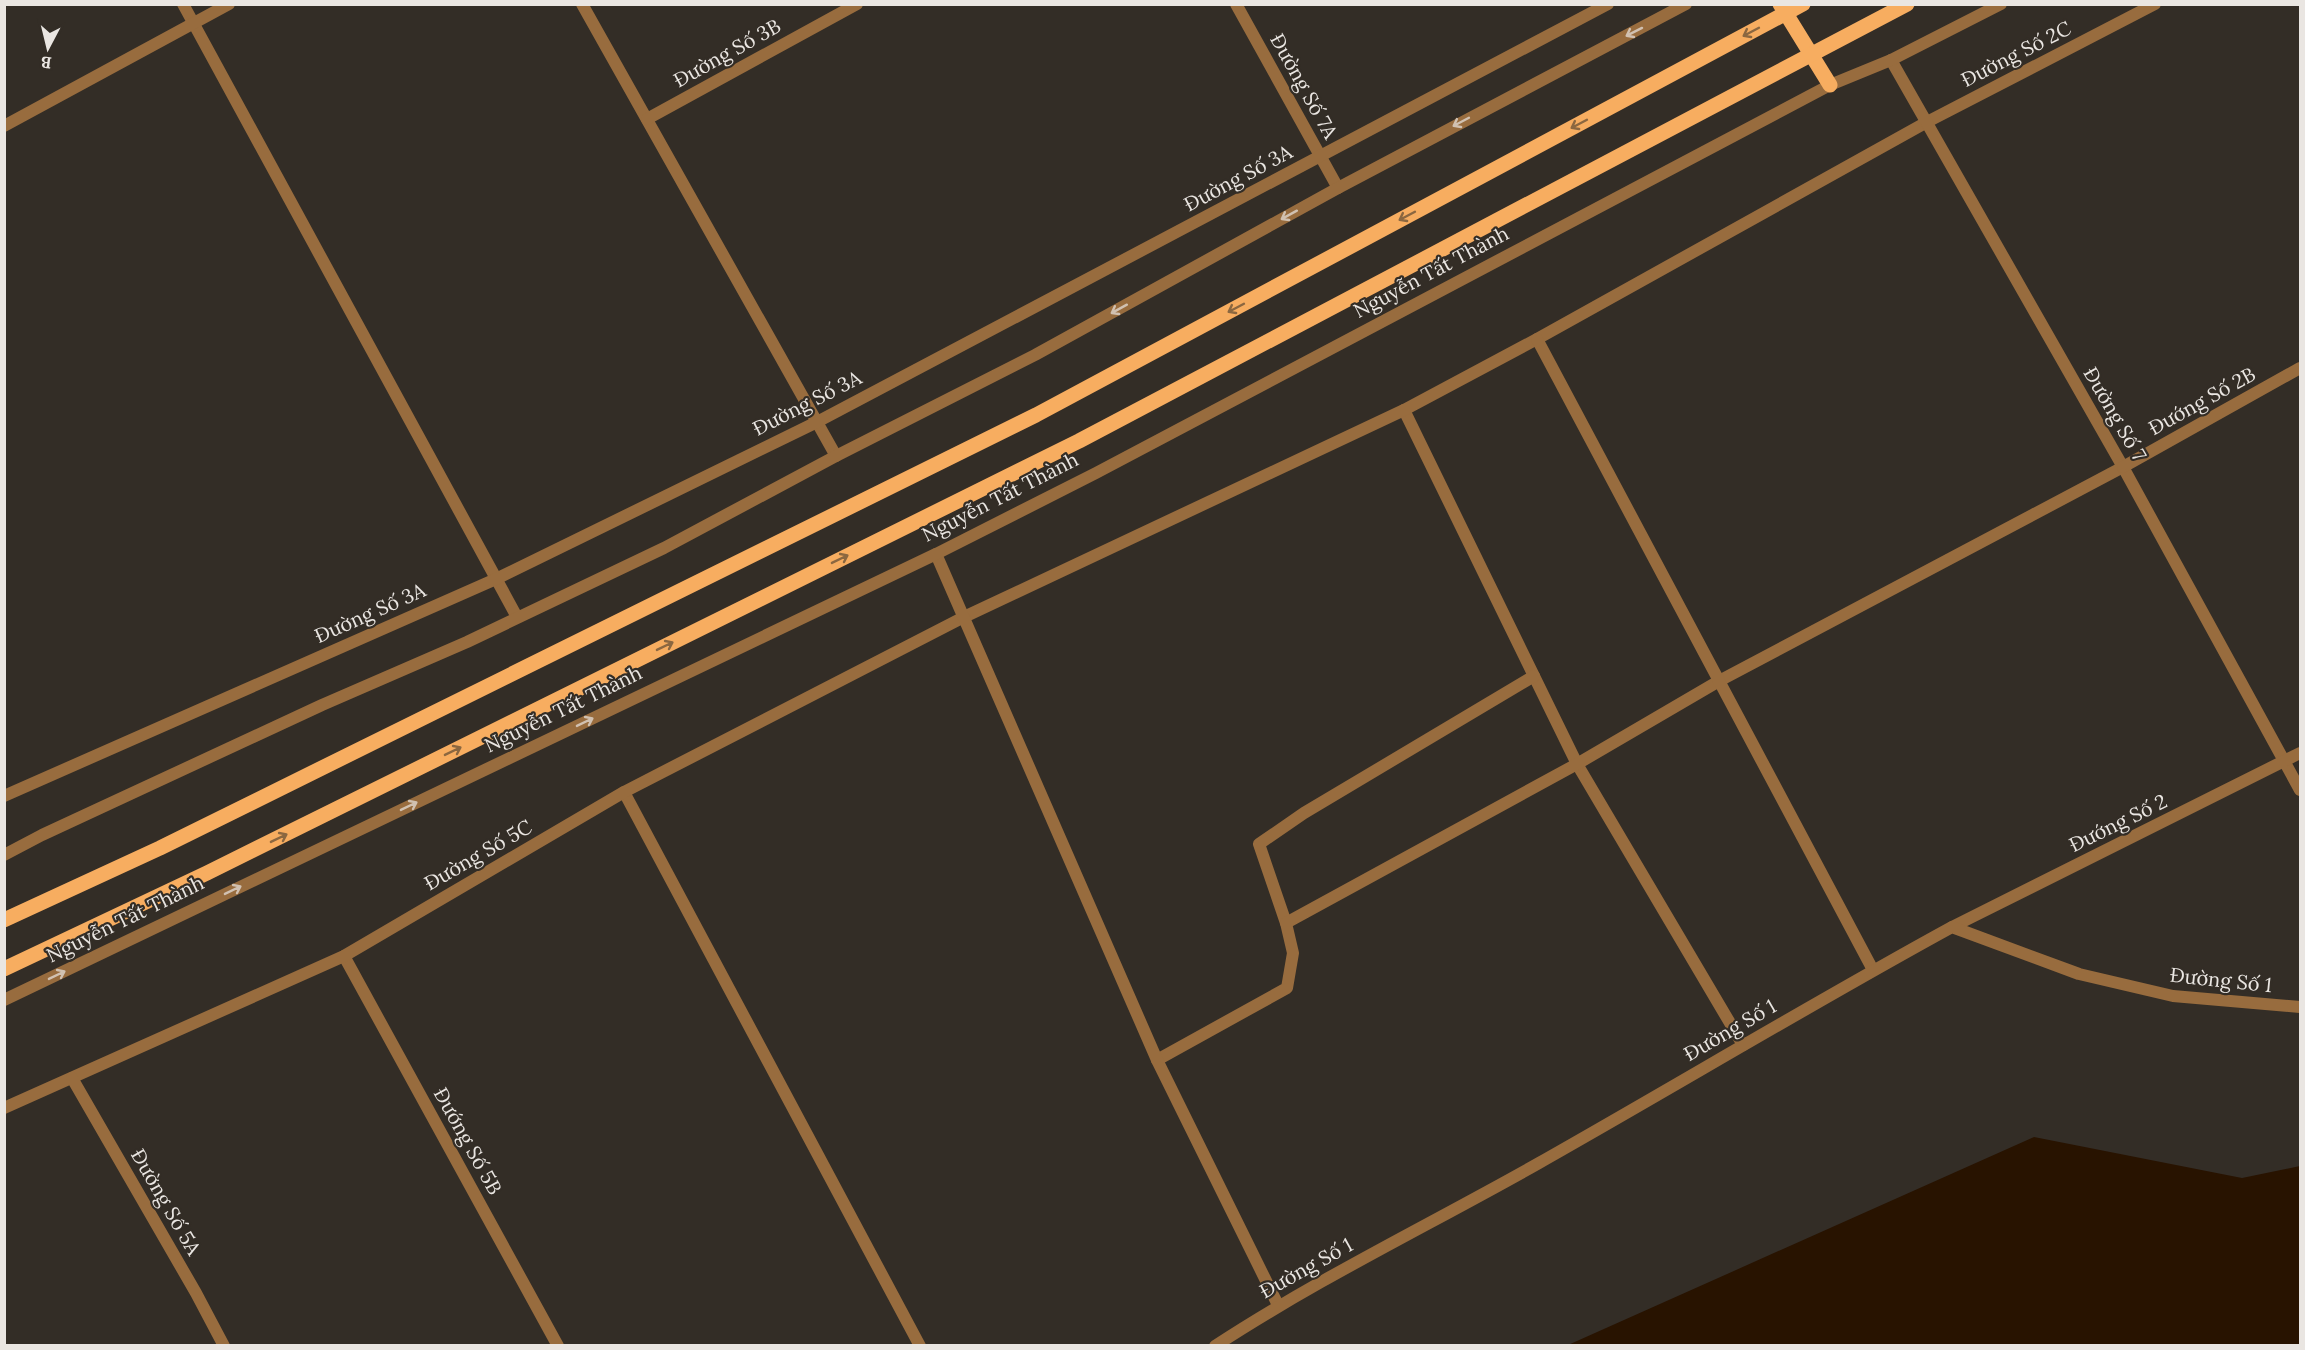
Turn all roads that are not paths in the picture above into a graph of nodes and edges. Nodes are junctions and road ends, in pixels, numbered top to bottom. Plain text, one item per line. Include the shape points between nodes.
1 (183, 4) edge
2 (229, 4) edge
3 (582, 4) edge
4 (857, 4) edge
5 (1236, 4) edge
6 (1608, 4) edge
7 (1686, 4) edge
8 (1803, 4) edge
9 (1907, 4) edge
10 (2001, 4) edge
11 (2155, 4) edge
12 (1783, 9) edge
13 (194, 24) junction
14 (1811, 54) junction
15 (1891, 60) junction
16 (1830, 85) junction
17 (647, 119) junction
18 (1927, 122) junction
19 (4, 126) edge
20 (1321, 156) junction
21 (1338, 188) junction
22 (1537, 339) junction
23 (2301, 368) edge
24 (1404, 411) junction
25 (816, 422) junction
26 (836, 456) junction
27 (2123, 467) junction
28 (936, 554) junction
29 (496, 579) junction
30 (517, 617) junction
31 (964, 617) junction
32 (1534, 676) junction
33 (1719, 681) junction
34 (2301, 753) edge
35 (2286, 761) junction
36 (1577, 764) junction
37 (2301, 790) edge
38 (624, 792) junction
39 (4, 796) edge
40 (4, 855) edge
41 (4, 920) edge
42 (1286, 923) junction
43 (1952, 927) junction
44 (344, 956) junction
45 (4, 969) edge
46 (1873, 970) junction
47 (4, 1000) edge
48 (2301, 1006) edge
49 (1743, 1045) junction
50 (1157, 1060) junction
51 (72, 1078) junction
52 (4, 1108) edge
53 (1278, 1305) junction
54 (225, 1346) edge
55 (558, 1346) edge
56 (920, 1346) edge
57 (1215, 1346) edge

1 - 13 street
2 - 13 street
3 - 17 street
4 - 17 street, Đường Số 3B
5 - 20 street, Đường Số 7A
6 - 20 street, Đường Số 3A
7 -> 21 street
8 - 12 main road
9 - 14 main road, Nguyễn Tất Thành
10 - 15 street, Nguyễn Tất Thành
11 - 18 street, Đường Số 2C
12 - 14 main road
12 -> 41 main road via 1036,415 159,848
13 - 19 street
13 - 29 street
14 - 16 main road
45 -> 14 main road, Nguyễn Tất Thành via 207,873 1079,441
15 - 16 street, Nguyễn Tất Thành
15 - 18 street, Đường Số 7
16 - 28 street, Nguyễn Tất Thành
17 - 25 street
18 - 22 street, Đường Số 2C
18 - 27 street, Đường Số 7
20 - 21 street, Đường Số 7A
20 - 25 street, Đường Số 3A
21 -> 26 street via 1035,355
22 - 24 street, Đường Số 2C
22 - 33 street
23 - 27 street, Đướng Số 2B
24 - 31 street, Đường Số 5C
24 - 32 street
25 - 26 street
25 - 29 street, Đường Số 3A
26 - 30 street via 664,548
27 - 33 street, Đướng Số 2B
27 - 35 street, Đường Số 7
28 - 31 street
47 -> 28 street, Nguyễn Tất Thành
29 - 30 street
29 - 39 street, Đường Số 3A
30 - 40 street
31 - 38 street, Đường Số 5C
31 - 50 street
32 - 36 street
32 - 42 street via 1259,844
33 - 36 street, Đướng Số 2B
33 - 46 street
34 - 35 street, Đướng Số 2
35 - 37 street, Đường Số 7
35 - 43 street, Đướng Số 2
36 - 42 street, Đướng Số 2B
36 - 49 street
38 - 44 street, Đường Số 5C
38 - 56 street
42 - 50 street via 1293,953 1287,988
43 - 46 street, Đường Số 1
43 - 48 street, Đường Số 1 via 2079,974 2173,996
44 - 51 street, Đường Số 5C
44 - 55 street, Đướng Số 5B
46 - 49 street, Đường Số 1
49 - 53 street, Đường Số 1
50 - 53 street
51 - 52 street, Đường Số 5C
51 - 54 street, Đường Số 5A
53 - 57 street, Đường Số 1

